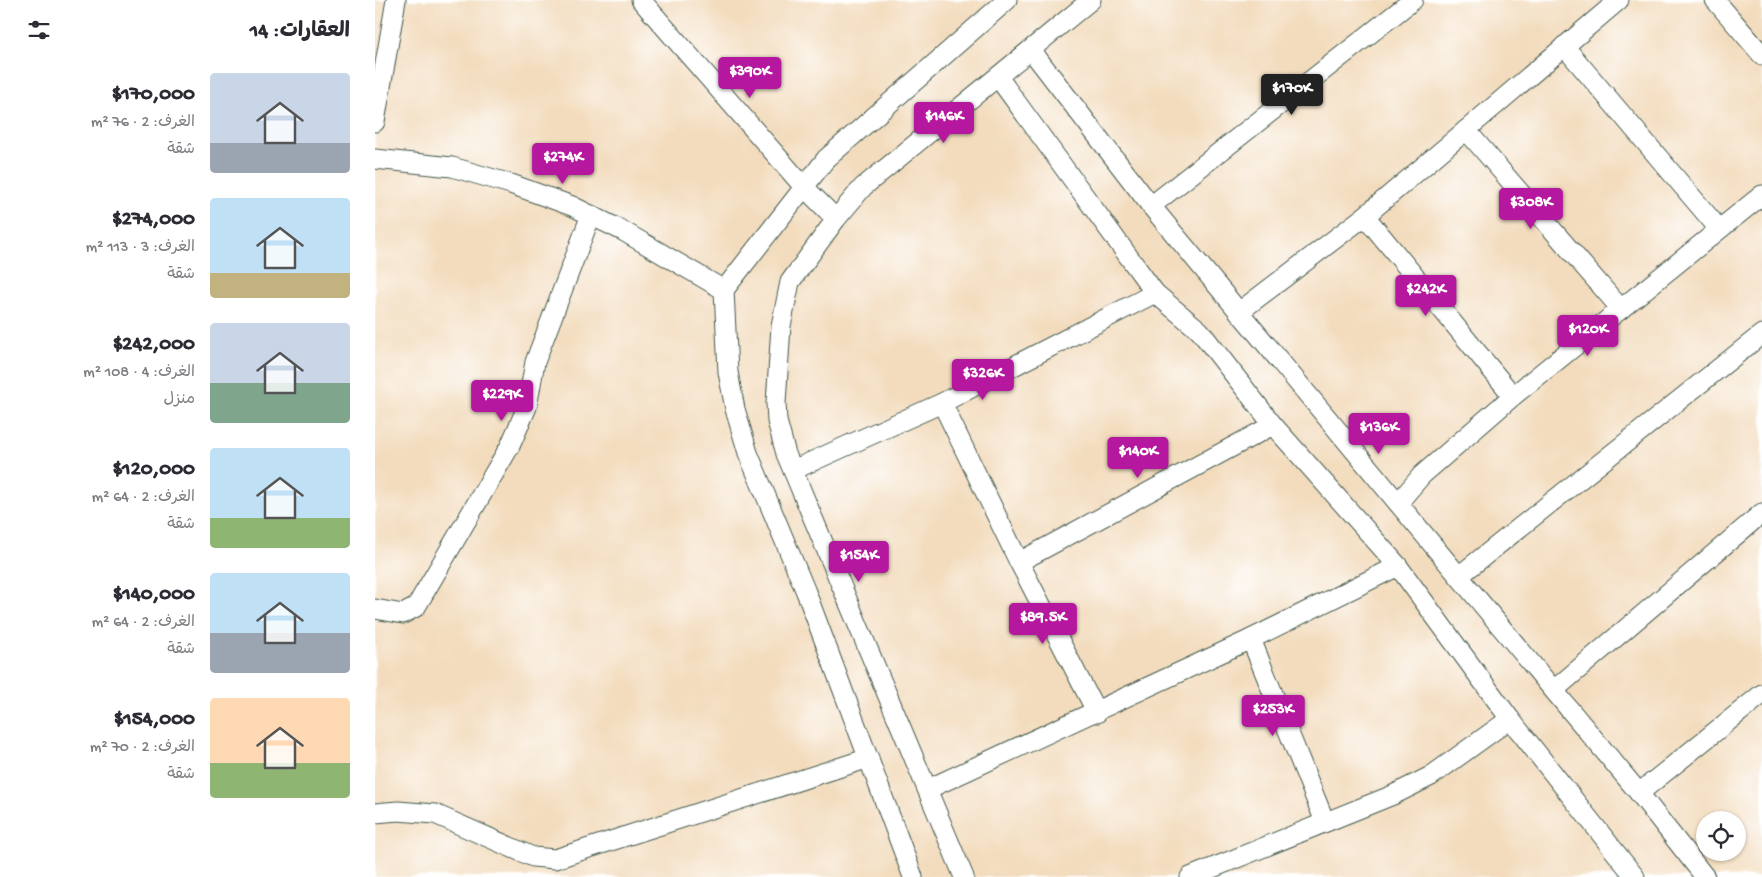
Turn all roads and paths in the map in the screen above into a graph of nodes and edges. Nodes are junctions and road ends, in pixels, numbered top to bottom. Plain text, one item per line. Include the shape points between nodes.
1 (396, 0) edge
2 (641, 0) edge
3 (1007, 0) edge
4 (1091, 0) edge
5 (1413, 0) edge
6 (1619, 0) edge
7 (1715, 0) edge
8 (1564, 46) junction
9 (1031, 50) junction
10 (1762, 55) edge
11 (998, 77) junction
12 (375, 122) edge
13 (1467, 130) junction
14 (375, 159) edge
15 (804, 187) junction
16 (1762, 194) edge
17 (1151, 206) junction
18 (591, 215) junction
19 (1365, 216) junction
20 (836, 219) junction
21 (1719, 230) junction
22 (724, 290) junction
23 (1155, 293) junction
24 (1621, 309) junction
25 (1239, 312) junction
26 (1762, 334) edge
27 (1513, 396) junction
28 (942, 403) junction
29 (1273, 425) junction
30 (793, 470) junction
31 (1398, 503) junction
32 (1762, 513) edge
33 (1019, 562) junction
34 (1398, 566) junction
35 (1459, 576) junction
36 (375, 609) edge
37 (1251, 639) junction
38 (1553, 690) junction
39 (1762, 694) edge
40 (1097, 713) junction
41 (1510, 719) junction
42 (869, 758) junction
43 (928, 789) junction
44 (1639, 793) junction
45 (375, 813) edge
46 (1325, 822) junction
47 (913, 877) edge
48 (964, 877) edge
49 (1190, 877) edge
50 (1635, 877) edge
51 (1705, 877) edge

1 - 12 street
2 - 15 street
3 - 15 street via 826,159
4 - 9 street
5 - 17 street
6 - 8 street
7 - 10 street
8 - 13 street
8 - 21 street
9 - 11 street
9 - 17 street
11 - 20 street via 863,187
11 - 23 street
13 - 19 street
13 - 24 street
14 - 18 street via 452,167 511,184
15 - 20 street
15 - 22 street
16 - 21 street
17 - 25 street
18 - 22 street
18 - 36 street via 535,362 527,407 510,446 416,607 403,614
19 - 25 street
19 - 27 street
20 - 30 street via 790,282 781,326 775,403 781,438
21 - 24 street
22 - 42 street via 728,372 748,453 807,592
23 - 28 street
23 - 29 street via 1200,331
24 - 27 street
25 - 31 street
26 - 35 street
27 - 31 street via 1422,475
28 - 30 street
28 - 33 street
29 - 33 street
29 - 34 street
30 - 43 street
31 - 35 street
32 - 38 street
33 - 40 street
34 - 37 street
34 - 41 street
35 - 38 street
37 - 40 street
37 - 46 street
38 - 44 street
39 - 44 street
40 - 43 street
41 - 46 street via 1431,776
41 - 50 street
42 - 45 street via 555,859 533,857 435,814
42 - 47 street
43 - 48 street
44 - 51 street
46 - 49 street

